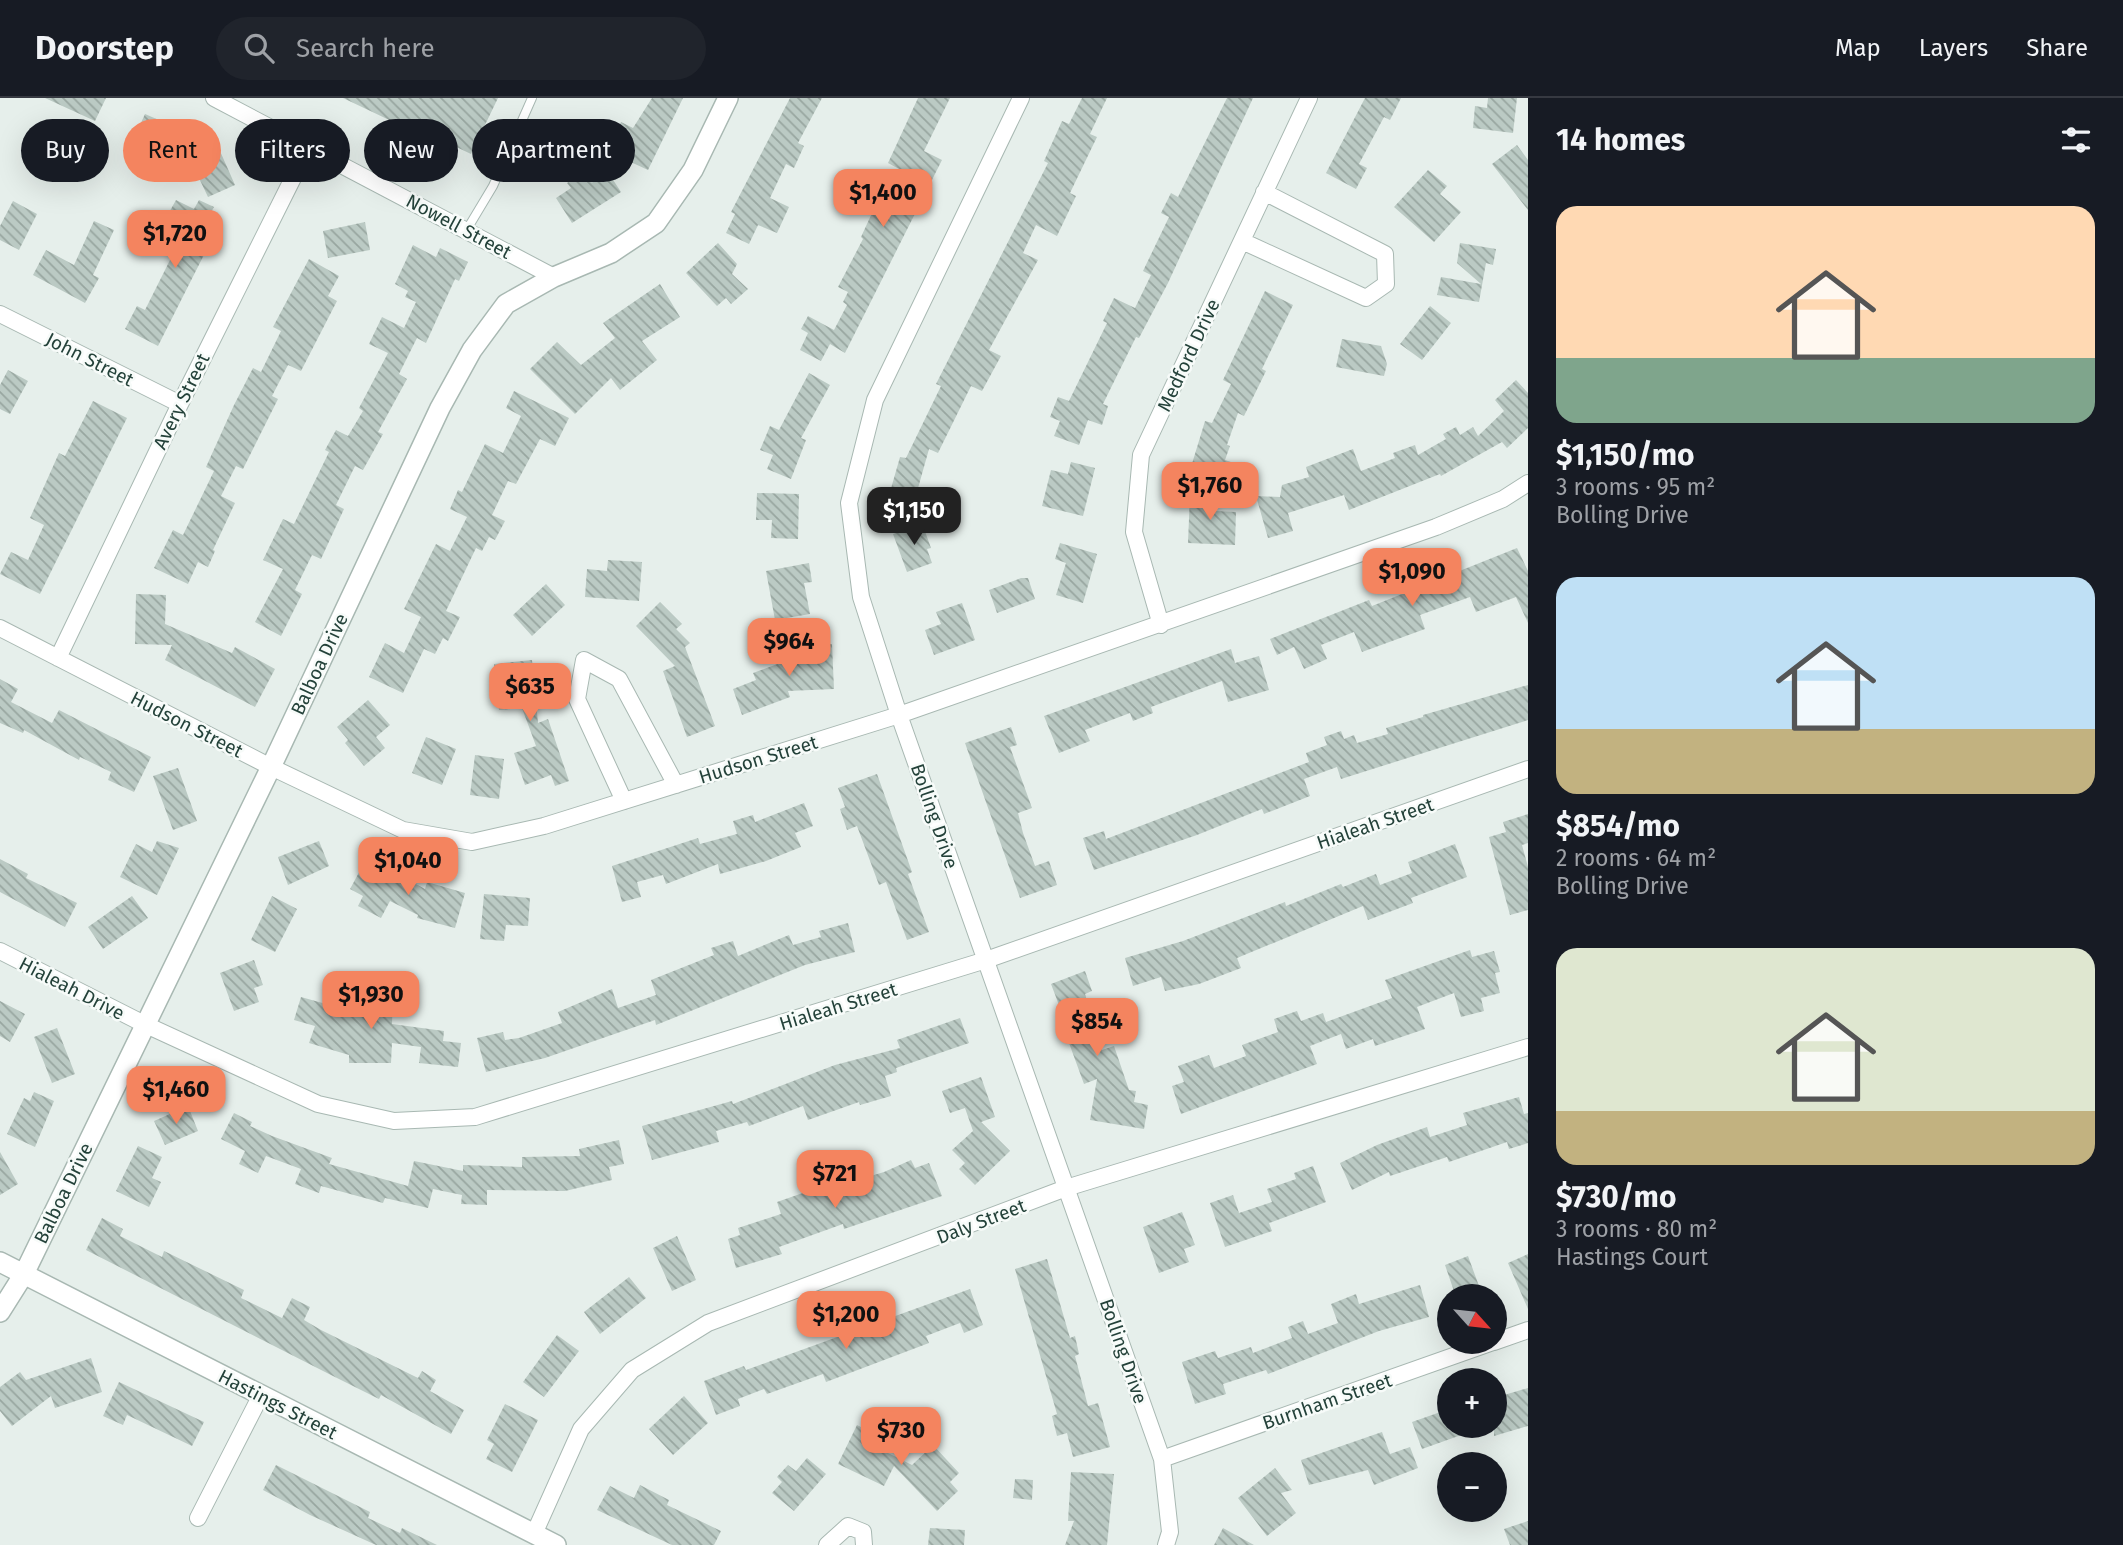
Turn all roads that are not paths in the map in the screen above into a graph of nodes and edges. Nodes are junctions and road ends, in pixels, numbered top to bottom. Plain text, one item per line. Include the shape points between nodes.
1 (216, 98) edge
2 (532, 98) edge
3 (729, 98) edge
4 (1021, 98) edge
5 (1310, 98) edge
6 (257, 119) edge
7 (350, 168) edge
8 (291, 182) edge
9 (1264, 192) junction
10 (466, 230) junction
11 (1241, 242) junction
12 (554, 278) junction
13 (0, 314) edge
14 (180, 404) junction
15 (1528, 483) edge
16 (1161, 625) junction
17 (0, 628) edge
18 (58, 658) junction
19 (900, 715) junction
20 (271, 767) junction
21 (1528, 769) edge
22 (676, 785) junction
23 (624, 801) junction
24 (0, 951) edge
25 (986, 960) junction
26 (144, 1024) junction
27 (1528, 1047) edge
28 (1066, 1188) junction
29 (0, 1262) edge
30 (24, 1274) junction
31 (0, 1312) edge
32 (1528, 1330) edge
33 (1507, 1337) edge
34 (1460, 1354) edge
35 (261, 1395) junction
36 (1162, 1459) junction
37 (198, 1518) dead end
38 (534, 1534) junction
39 (556, 1545) edge
40 (828, 1545) edge
41 (864, 1545) edge
42 (1166, 1545) edge

1 - 6 street, Nowell Street
2 - 10 lane via 493,186
3 - 12 street, Balboa Drive via 693,170 656,223 611,253
4 - 19 street, Bolling Drive via 875,400 849,503 862,597
5 - 9 street, Medford Drive
7 - 10 street, Nowell Street
8 - 14 street, Avery Street
9 - 11 street, Medford Drive
9 - 11 street via 1385,254 1386,284 1366,299
10 - 12 street, Nowell Street
11 - 16 street, Medford Drive via 1141,455 1134,532
12 - 20 street, Balboa Drive via 506,304 472,350 440,408
13 - 14 street, John Street
14 - 18 street, Avery Street
15 - 16 street, Hudson Street via 1503,499 1436,527
16 - 19 street, Hudson Street
17 - 18 street, Hudson Street
18 - 20 street, Hudson Street
19 - 22 street, Hudson Street
19 - 25 street, Bolling Drive
20 - 23 street, Hudson Street via 403,830 472,842
20 - 26 street, Balboa Drive
21 - 25 street, Hialeah Street
22 - 23 street, Hudson Street
22 - 23 street via 619,679 584,660 577,699
24 - 26 street, Hialeah Drive
25 - 26 street, Hialeah Street via 475,1117 394,1121 318,1104
25 - 28 street, Bolling Drive
26 - 30 street, Balboa Drive
27 - 28 street, Daly Street
28 - 36 street, Bolling Drive
28 - 38 street, Daly Street via 708,1324 632,1370 580,1429
29 - 30 street, Hastings Street
30 - 31 street, Balboa Drive
30 - 35 street, Hastings Street
32 - 33 street, Burnham Street
34 - 36 street, Burnham Street
35 - 37 street
35 - 38 street, Hastings Street
36 - 42 street, Bolling Drive via 1170,1532
38 - 39 street, Hastings Street
40 - 41 street via 848,1526 863,1532

